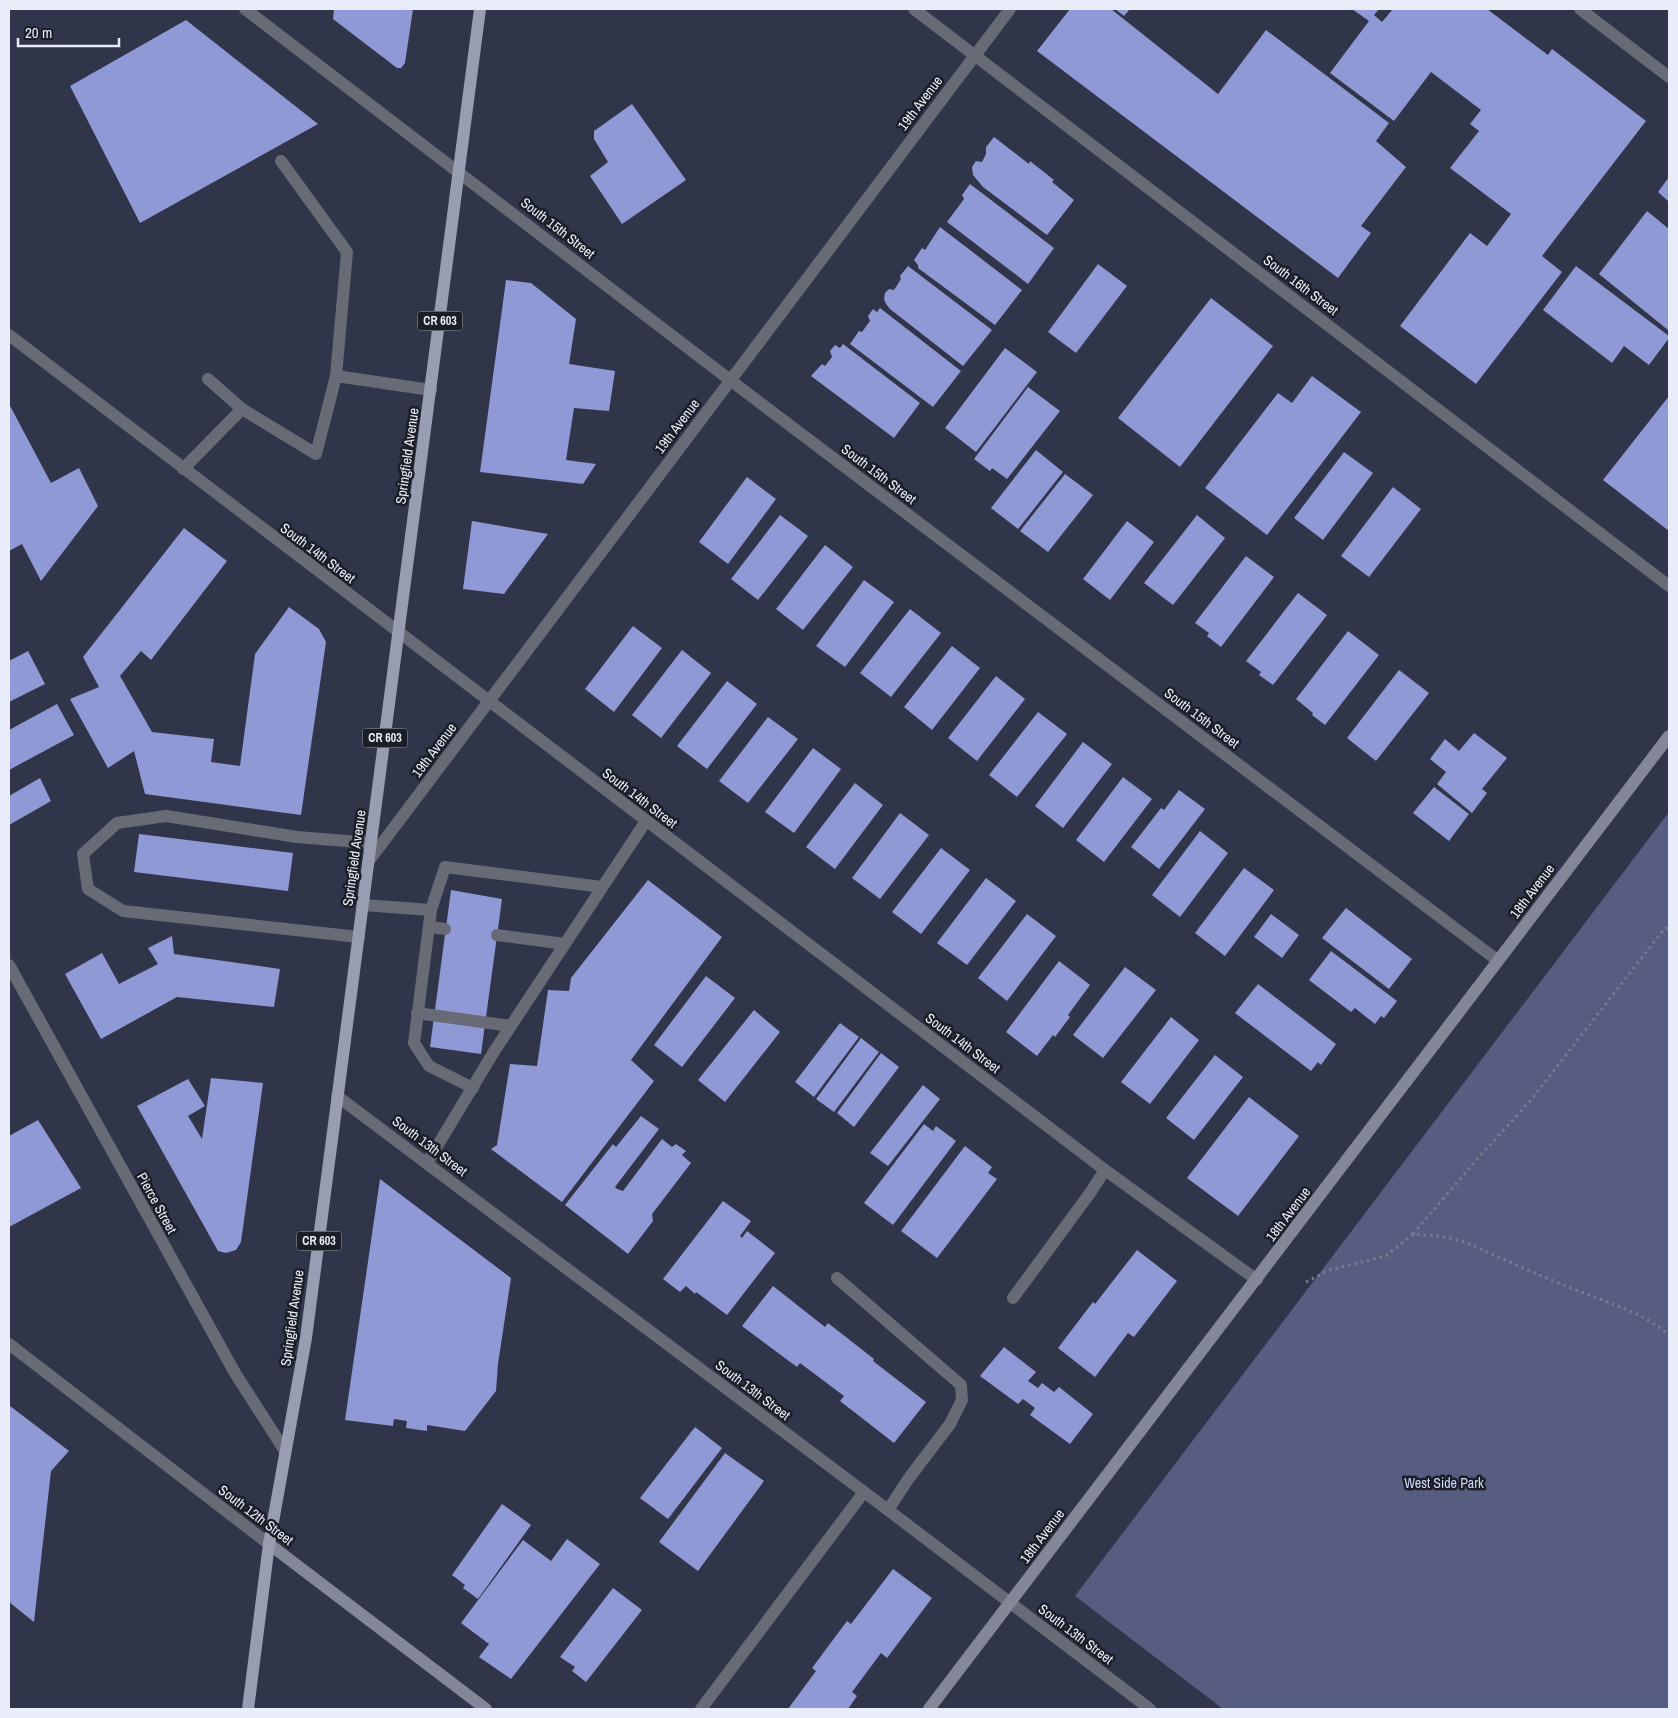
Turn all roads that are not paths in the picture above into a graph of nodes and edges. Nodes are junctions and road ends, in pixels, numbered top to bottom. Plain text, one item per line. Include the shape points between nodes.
1 (245, 9) edge
2 (480, 9) edge
3 (914, 9) edge
4 (1010, 9) edge
5 (1580, 9) edge
6 (975, 55) junction
7 (1669, 77) edge
8 (281, 161) dead end
9 (460, 172) junction
10 (9, 335) edge
11 (336, 376) junction
12 (208, 379) dead end
13 (730, 380) junction
14 (431, 390) junction
15 (242, 409) junction
16 (183, 468) junction
17 (1669, 586) edge
18 (398, 633) junction
19 (489, 702) junction
20 (1669, 736) edge
21 (646, 821) junction
22 (371, 843) junction
23 (368, 862) junction
24 (602, 888) junction
25 (363, 905) junction
26 (431, 910) junction
27 (429, 927) junction
28 (446, 929) dead end
29 (497, 935) dead end
30 (358, 937) junction
31 (565, 944) junction
32 (1498, 960) junction
33 (9, 965) edge
34 (417, 1013) junction
35 (511, 1026) junction
36 (472, 1088) junction
37 (337, 1096) junction
38 (427, 1164) junction
39 (1105, 1170) junction
40 (837, 1278) dead end
41 (1257, 1280) junction
42 (1013, 1298) dead end
43 (9, 1344) edge
44 (285, 1452) junction
45 (864, 1492) junction
46 (888, 1510) junction
47 (269, 1544) junction
48 (1010, 1603) junction
49 (248, 1709) edge
50 (486, 1709) edge
51 (701, 1709) edge
52 (929, 1709) edge
53 (1150, 1709) edge

1 - 9 street, South 15th Street
2 - 9 main road, Springfield Avenue / CR 603
3 - 6 street, South 16th Street
4 - 6 street, 19th Avenue
5 - 7 street
6 - 13 street, 19th Avenue
6 - 17 street, South 16th Street
8 - 11 street via 347,252
9 - 13 street, South 15th Street
9 - 14 main road, Springfield Avenue / CR 603
10 - 16 street, South 14th Street
11 - 14 street
11 - 15 street via 316,454
12 - 15 street
13 - 19 street, 19th Avenue
13 - 32 street, South 15th Street
14 - 18 main road, Springfield Avenue / CR 603
15 - 16 street
16 - 18 street, South 14th Street
18 - 19 street, South 14th Street
18 - 22 main road, Springfield Avenue / CR 603
19 - 21 street, South 14th Street
19 - 23 street, 19th Avenue
20 - 32 main road, 18th Avenue
21 - 24 street
21 - 39 street, South 14th Street
22 - 23 main road, Springfield Avenue / CR 603
22 - 30 street via 297,837 166,816 117,823 83,854 88,889 123,911
23 - 25 main road, Springfield Avenue / CR 603
24 - 26 street via 445,867
24 - 31 street
25 - 26 street
25 - 30 main road, Springfield Avenue / CR 603
26 - 27 street
27 - 28 street
27 - 34 street
29 - 31 street
30 - 37 main road, Springfield Avenue / CR 603
31 - 35 street
32 - 41 main road, 18th Avenue
33 - 44 street, Pierce Street via 235,1373
34 - 35 street
34 - 36 street via 414,1043 429,1066
35 - 36 street
36 - 38 street
37 - 38 street, South 13th Street
37 - 44 main road, Springfield Avenue / CR 603 via 306,1338
38 - 45 street, South 13th Street
39 - 41 street, South 14th Street
39 - 42 street
40 - 46 street via 960,1385 962,1400 950,1424
41 - 48 main road, 18th Avenue
43 - 47 street, South 12th Street
44 - 47 main road, Springfield Avenue / CR 603
45 - 46 street, South 13th Street
45 - 51 street
46 - 48 street, South 13th Street
47 - 49 main road, Springfield Avenue / CR 603
47 - 50 main road, South 12th Street
48 - 52 main road, 18th Avenue
48 - 53 street, South 13th Street

